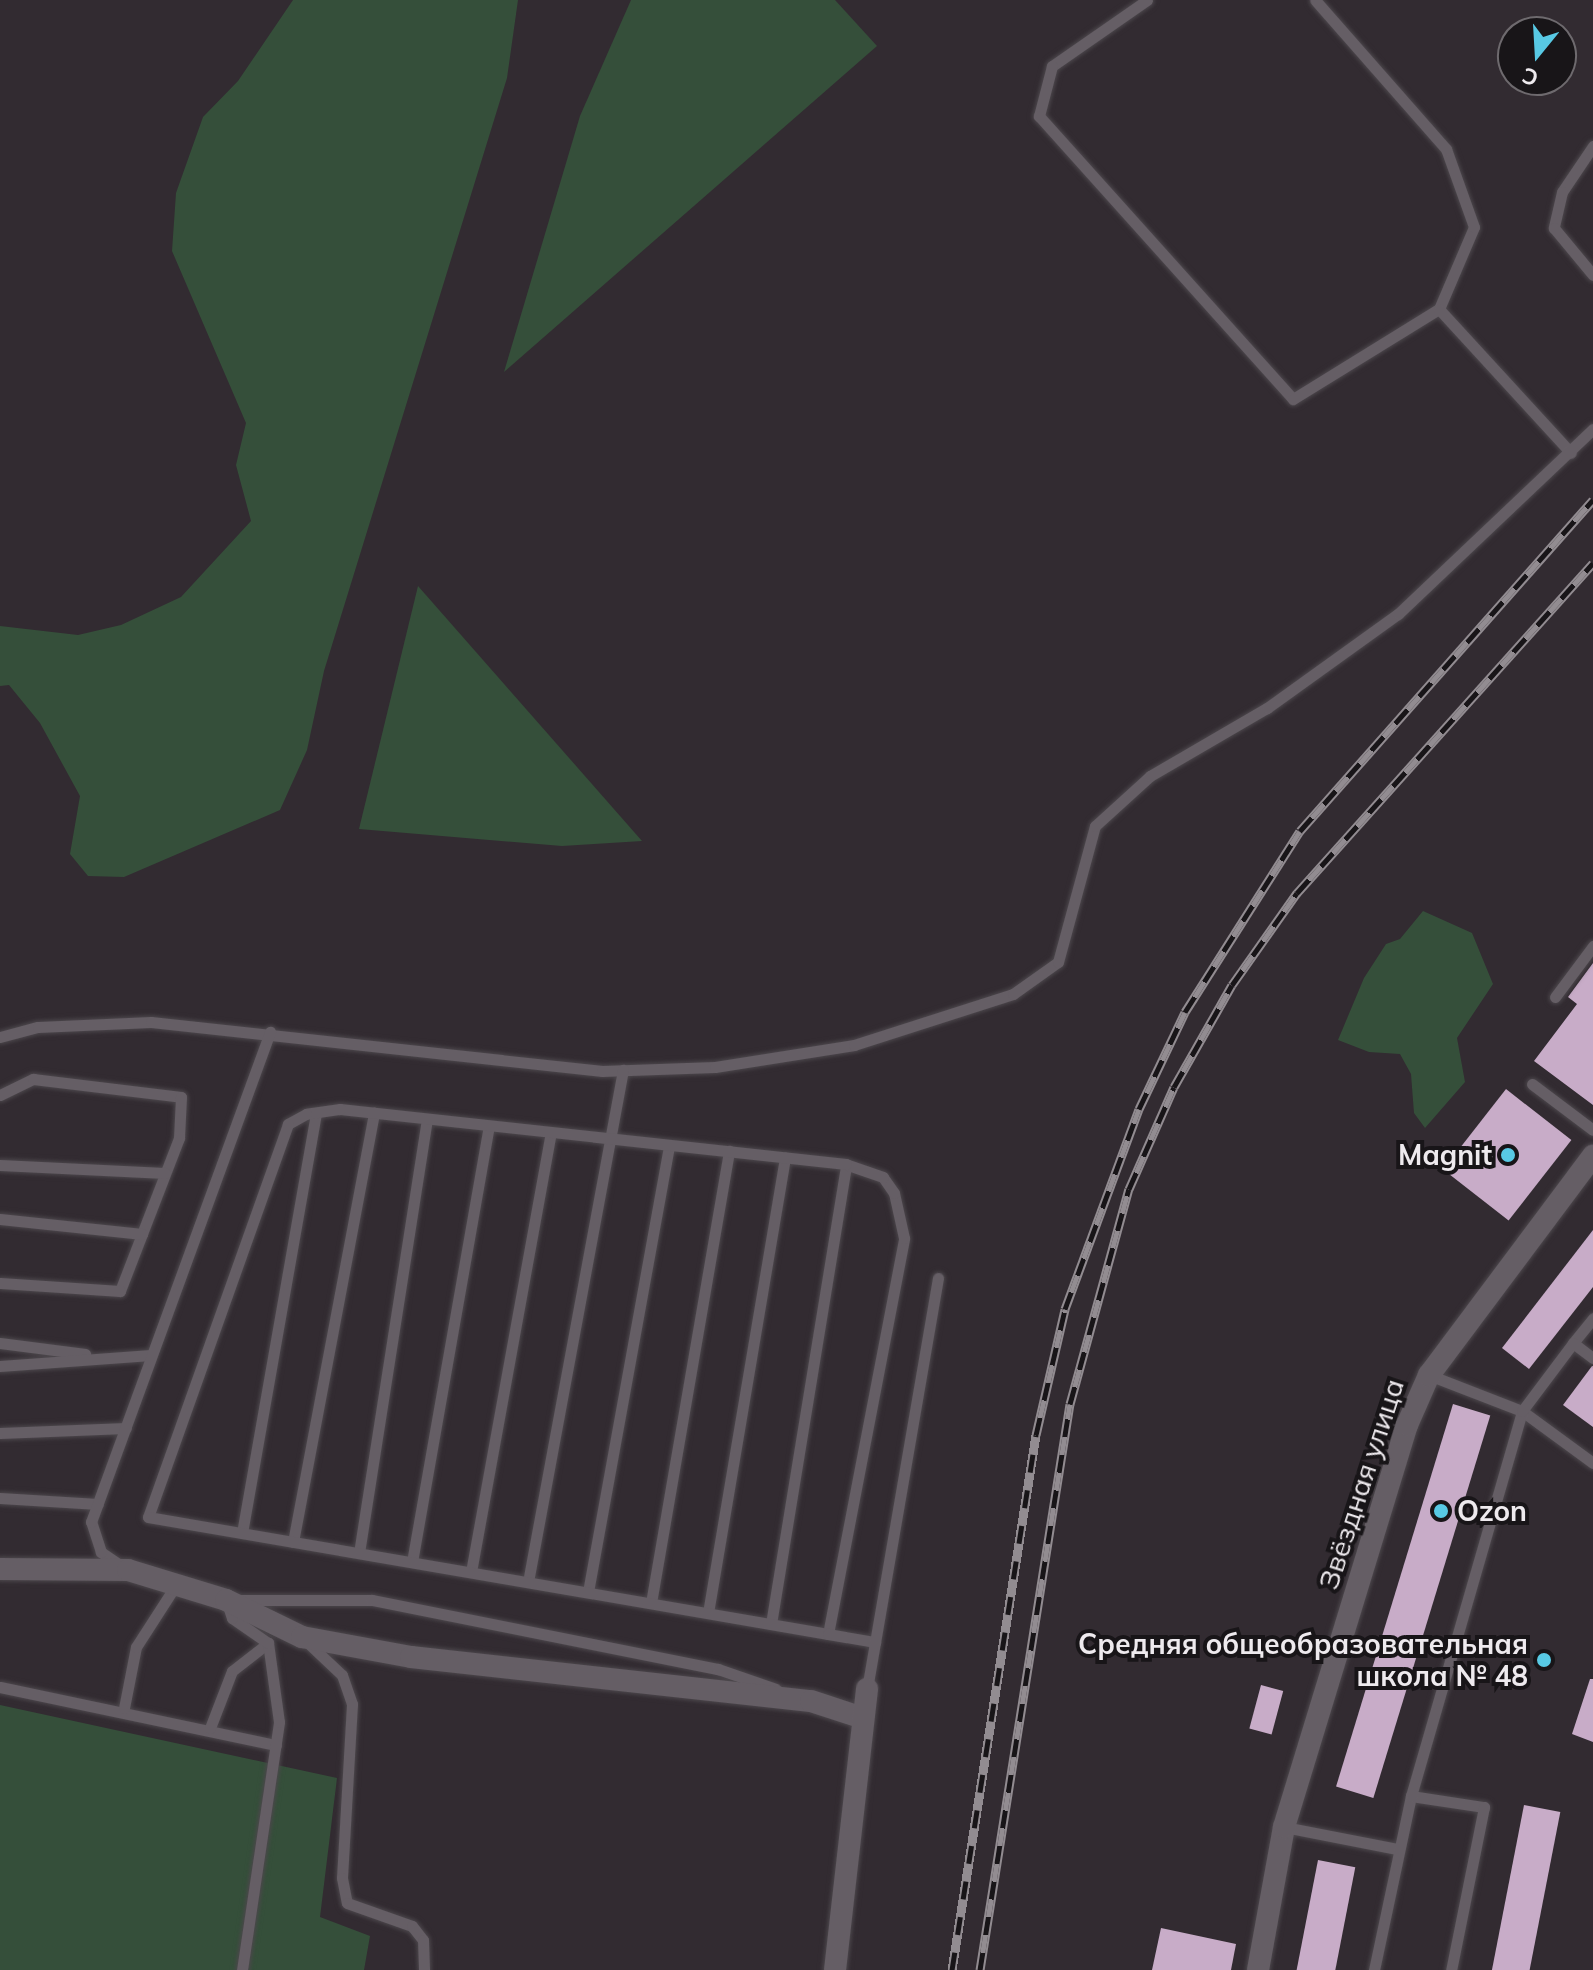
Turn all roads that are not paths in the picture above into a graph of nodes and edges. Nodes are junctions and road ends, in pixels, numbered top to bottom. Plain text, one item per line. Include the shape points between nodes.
1 (1147, 0) edge
2 (1315, 0) edge
3 (1593, 146) edge
4 (1593, 275) edge
5 (1439, 309) junction
6 (1593, 429) edge
7 (1571, 453) junction
8 (1593, 946) edge
9 (1555, 997) dead end
10 (270, 1032) junction
11 (0, 1037) edge
12 (623, 1070) junction
13 (1532, 1084) dead end
14 (0, 1095) edge
15 (316, 1113) junction
16 (374, 1113) junction
17 (427, 1119) junction
18 (489, 1126) junction
19 (1593, 1130) edge
20 (551, 1132) junction
21 (611, 1139) junction
22 (669, 1145) junction
23 (729, 1151) junction
24 (1593, 1156) edge
25 (785, 1157) junction
26 (846, 1164) junction
27 (0, 1165) edge
28 (165, 1173) junction
29 (0, 1219) edge
30 (142, 1234) junction
31 (938, 1278) dead end
32 (0, 1283) edge
33 (1593, 1318) edge
34 (0, 1343) edge
35 (1573, 1343) junction
36 (151, 1355) junction
37 (110, 1358) junction
38 (1593, 1358) edge
39 (0, 1366) edge
40 (1429, 1375) junction
41 (1522, 1411) junction
42 (126, 1428) junction
43 (0, 1433) edge
44 (1593, 1463) edge
45 (0, 1498) edge
46 (98, 1504) junction
47 (242, 1533) junction
48 (293, 1542) junction
49 (359, 1553) junction
50 (412, 1562) junction
51 (0, 1569) edge
52 (128, 1570) junction
53 (471, 1572) junction
54 (528, 1582) junction
55 (176, 1585) junction
56 (588, 1592) junction
57 (226, 1600) junction
58 (651, 1603) junction
59 (708, 1613) junction
60 (771, 1624) junction
61 (828, 1634) junction
62 (302, 1637) junction
63 (875, 1642) junction
64 (268, 1643) junction
65 (0, 1687) edge
66 (867, 1689) joint
67 (811, 1701) junction
68 (124, 1708) junction
69 (863, 1718) junction
70 (210, 1728) junction
71 (276, 1745) junction
72 (1411, 1796) junction
73 (1284, 1827) junction
74 (1397, 1849) junction
75 (242, 1970) edge
76 (424, 1970) edge
77 (835, 1970) edge
78 (1258, 1970) edge
79 (1374, 1970) edge
80 (1451, 1970) edge

1 - 5 lane via 1052,66 1039,116 1293,399
2 - 5 lane via 1446,149 1474,227
3 - 4 lane via 1562,192 1554,228
5 - 7 lane
6 - 7 lane
7 - 12 lane via 1398,614 1267,708 1150,776 1095,826 1058,962 1013,994 854,1045 715,1067
8 - 9 lane
10 - 11 lane via 151,1022 38,1027
10 - 12 lane
10 - 36 lane
12 - 21 lane
13 - 19 lane
14 - 28 lane via 33,1079 181,1097 179,1138
15 - 16 lane
15 - 47 lane
15 - 47 lane via 288,1124 148,1517
16 - 17 lane
16 - 48 lane
17 - 18 lane
17 - 49 lane
18 - 20 lane
18 - 50 lane
20 - 21 lane
20 - 53 lane
21 - 22 lane
21 - 54 lane
22 - 23 lane
22 - 56 lane
23 - 25 lane
23 - 58 lane
24 - 40 street, Звёздная улица
25 - 26 lane
25 - 59 lane
26 - 60 lane
26 - 61 lane via 883,1177 894,1193 904,1238
27 - 28 lane
28 - 30 lane
29 - 30 lane
30 - 32 lane via 120,1291
31 - 63 lane
33 - 35 lane
34 - 37 lane
35 - 38 lane
35 - 41 lane
36 - 37 lane
36 - 42 lane
37 - 39 lane
40 - 41 lane
40 - 73 street, Звёздная улица via 1407,1425
41 - 44 lane
41 - 72 lane
42 - 43 lane
42 - 46 lane
45 - 46 lane
46 - 52 lane via 91,1522 101,1552
47 - 48 lane
48 - 49 lane
49 - 50 lane
50 - 53 lane
51 - 52 street
52 - 55 street
53 - 54 lane
54 - 56 lane
55 - 57 street
55 - 68 lane via 136,1647
56 - 58 lane
57 - 62 street
57 - 64 lane via 232,1618
57 - 67 lane via 402,1605 718,1669
58 - 59 lane
59 - 60 lane
60 - 61 lane
61 - 63 lane
62 - 67 street via 411,1657
62 - 76 lane via 342,1675 352,1704 342,1878 347,1903 412,1926 423,1940
63 - 66 lane
64 - 70 lane via 232,1671
64 - 71 lane via 275,1663
65 - 68 lane via 88,1710
66 - 69 street
67 - 69 street
68 - 70 lane
69 - 77 street
70 - 71 lane
71 - 75 lane
72 - 74 lane
72 - 80 lane via 1484,1807
73 - 74 lane
73 - 78 street, Звёздная улица
74 - 79 lane

